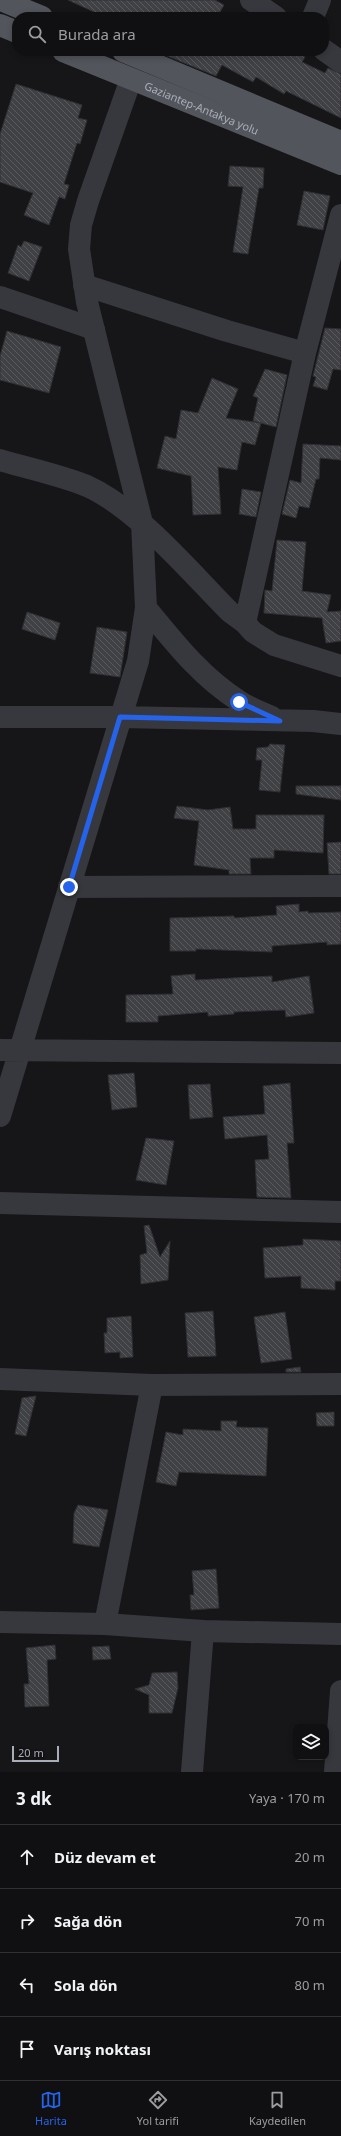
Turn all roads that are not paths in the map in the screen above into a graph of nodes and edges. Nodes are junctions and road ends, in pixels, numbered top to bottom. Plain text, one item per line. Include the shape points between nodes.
1 (1, 0) edge
2 (251, 0) edge
3 (320, 0) edge
4 (30, 12) edge
5 (269, 12) edge
6 (315, 12) edge
7 (0, 25) edge
8 (12, 30) edge
9 (329, 54) edge
10 (75, 56) edge
11 (135, 56) edge
12 (341, 62) edge
13 (131, 79) junction
14 (341, 142) edge
15 (341, 164) edge
16 (341, 214) edge
17 (84, 285) junction
18 (0, 297) edge
19 (94, 329) junction
20 (305, 353) junction
21 (0, 460) edge
22 (142, 523) junction
23 (146, 608) junction
24 (245, 623) junction
25 (341, 666) edge
26 (341, 710) edge
27 (0, 717) edge
28 (120, 717) junction
29 (280, 721) junction
30 (313, 721) junction
31 (341, 724) edge
32 (341, 886) edge
33 (69, 887) junction
34 (10, 1050) edge
35 (341, 1053) edge
36 (0, 1116) edge
37 (0, 1203) edge
38 (341, 1212) edge
39 (0, 1379) edge
40 (341, 1384) edge
41 (152, 1385) junction
42 (0, 1622) edge
43 (105, 1624) junction
44 (202, 1631) junction
45 (341, 1634) edge
46 (341, 1691) edge
47 (192, 1772) edge
48 (335, 1772) edge

1 - 4 main road
2 - 5 street
3 - 6 street
7 - 8 main road
9 - 12 street
10 - 13 main road, Gaziantep-Antakya yolu
11 - 14 main road, Gaziantep-Antakya yolu
13 - 15 main road, Gaziantep-Antakya yolu
13 - 17 street via 81,225 79,249
16 - 20 street
17 - 19 street
17 - 20 street
18 - 19 street
19 - 22 street
20 - 24 street
21 - 22 street via 87,486
22 - 23 street
22 - 24 street via 230,612
23 - 28 street via 138,661
23 - 29 street via 190,661 214,683 239,702
24 - 25 street via 253,632 274,645
26 - 30 street
27 - 28 street
28 - 29 street
28 - 33 street
29 - 30 street
30 - 31 street
32 - 33 street
33 - 34 street
34 - 35 street
34 - 36 street
37 - 38 street
39 - 41 street
40 - 41 street
41 - 43 street
42 - 43 street
43 - 44 street
44 - 45 street
44 - 47 street
46 - 48 street

